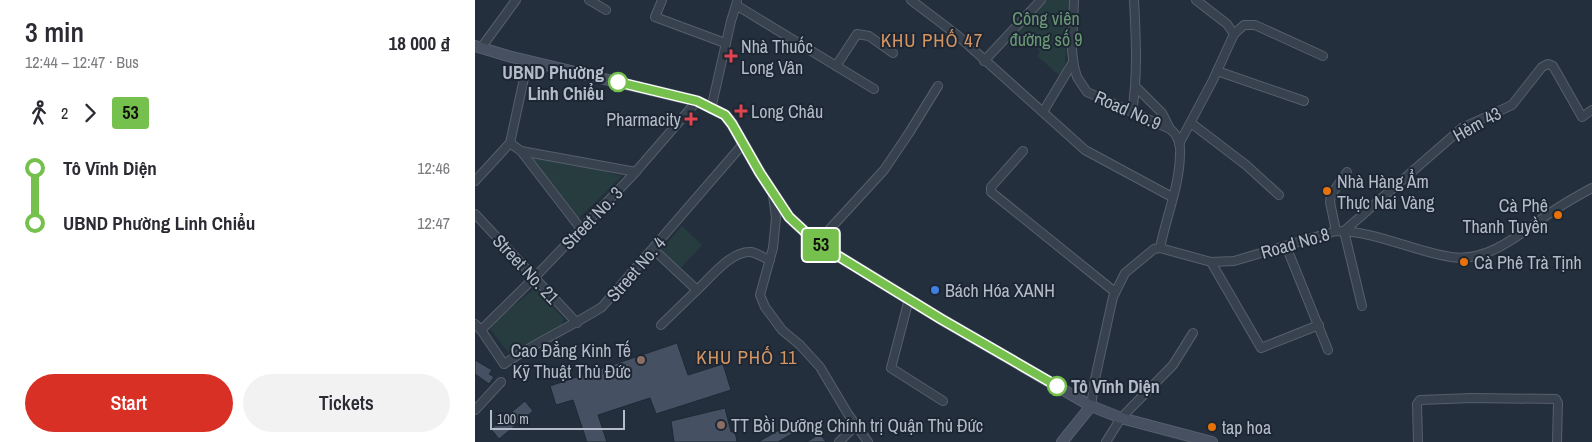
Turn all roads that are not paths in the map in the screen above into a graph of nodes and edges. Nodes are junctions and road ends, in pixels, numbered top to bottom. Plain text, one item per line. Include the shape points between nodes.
1 (516, 0) edge
2 (589, 0) edge
3 (662, 0) edge
4 (911, 0) edge
5 (1041, 0) edge
6 (1074, 0) edge
7 (1134, 0) edge
8 (1196, 0) edge
9 (1211, 0) edge
10 (737, 2) edge
11 (1206, 8) junction
12 (606, 10) dead end
13 (1234, 34) junction
14 (725, 43) junction
15 (478, 47) edge
16 (893, 53) dead end
17 (1323, 56) dead end
18 (528, 60) junction
19 (984, 61) junction
20 (1073, 62) junction
21 (836, 66) junction
22 (1217, 71) junction
23 (937, 86) dead end
24 (1136, 87) junction
25 (874, 89) dead end
26 (697, 101) junction
27 (1304, 101) dead end
28 (711, 109) junction
29 (1592, 110) edge
30 (1043, 112) junction
31 (1131, 112) junction
32 (1191, 123) junction
33 (1170, 129) junction
34 (510, 143) junction
35 (743, 144) junction
36 (1179, 144) junction
37 (521, 151) junction
38 (1023, 151) dead end
39 (636, 172) junction
40 (1347, 172) dead end
41 (475, 181) edge
42 (1592, 188) edge
43 (773, 194) junction
44 (1279, 195) dead end
45 (1172, 197) junction
46 (475, 214) edge
47 (581, 229) junction
48 (1340, 231) junction
49 (817, 243) junction
50 (1286, 246) junction
51 (1160, 248) junction
52 (653, 249) junction
53 (770, 260) junction
54 (1211, 262) junction
55 (534, 278) junction
56 (697, 290) junction
57 (1115, 292) junction
58 (909, 299) junction
59 (1362, 306) dead end
60 (577, 323) junction
61 (1319, 325) junction
62 (661, 326) dead end
63 (478, 327) edge
64 (1193, 333) dead end
65 (1328, 350) dead end
66 (501, 382) dead end
67 (943, 401) dead end
68 (1091, 406) junction
69 (475, 410) edge
70 (1121, 418) junction
71 (856, 425) junction
72 (1206, 441) edge
73 (839, 442) edge
74 (868, 442) edge
75 (1062, 442) edge
76 (1105, 442) edge
77 (1418, 442) edge
78 (1557, 442) edge

1 - 15 street
2 - 12 street
3 - 14 street via 655,17
4 - 19 street via 957,35
5 - 19 street
6 - 20 street, Road No.9
7 - 24 street
8 - 11 street
9 - 11 street
10 - 14 street
10 - 21 street
11 - 13 street via 1227,24
13 - 17 street via 1244,25 1255,25
13 - 22 street
14 - 28 street
15 - 18 street
16 - 21 street via 869,36 857,34
18 - 26 street
18 - 34 street
19 - 30 street
20 - 30 street
20 - 31 street, Road No.9 via 1077,78 1087,92
21 - 25 street
22 - 27 street
22 - 32 street
23 - 49 street via 884,170
24 - 31 street
24 - 33 street via 1162,113
26 - 28 street
26 - 39 street, Street No. 3
28 - 35 street via 725,115
29 - 48 street, Hẻm 43 via 1582,117 1553,66 1548,64 1542,67 1512,105 1462,128
30 - 45 street via 1085,150
31 - 33 street, Road No.9
32 - 36 street
32 - 44 street
33 - 36 street, Road No.9 via 1175,132
34 - 37 street
34 - 41 street
35 - 43 street
35 - 52 street, Street No. 4
36 - 45 street, Road No.9 via 1181,151
37 - 39 street
37 - 47 street
38 - 57 street via 991,187 991,192
39 - 47 street, Street No. 3
40 - 48 street via 1331,195 1330,202
42 - 48 street, Road No.8 via 1499,246 1469,257 1440,255 1372,235
43 - 49 street via 789,217
43 - 53 street via 776,218
45 - 51 street, Road No.9
46 - 55 street, Street No. 21
47 - 55 street, Street No. 3
48 - 50 street, Road No.8
48 - 59 street
49 - 58 street
50 - 54 street, Road No.8 via 1233,261
50 - 61 street
51 - 54 street, Road No.8
51 - 57 street via 1147,254 1125,273
52 - 56 street
52 - 60 street, Street No. 4 via 602,307
53 - 56 street via 752,252 738,254
53 - 71 street via 760,295 765,307 781,330 820,367
54 - 61 street via 1261,348
55 - 60 street, Street No. 21
55 - 63 street, Street No. 3
56 - 62 street
57 - 68 street
58 - 67 street via 891,368
58 - 68 street
60 - 63 street, Street No. 4 via 504,364
61 - 65 street
64 - 70 street via 1173,366
66 - 69 street
68 - 70 street
68 - 75 street
70 - 72 street
70 - 76 street
71 - 73 street
71 - 74 street
77 - 78 street via 1417,404 1420,400 1472,398 1556,399 1559,403

